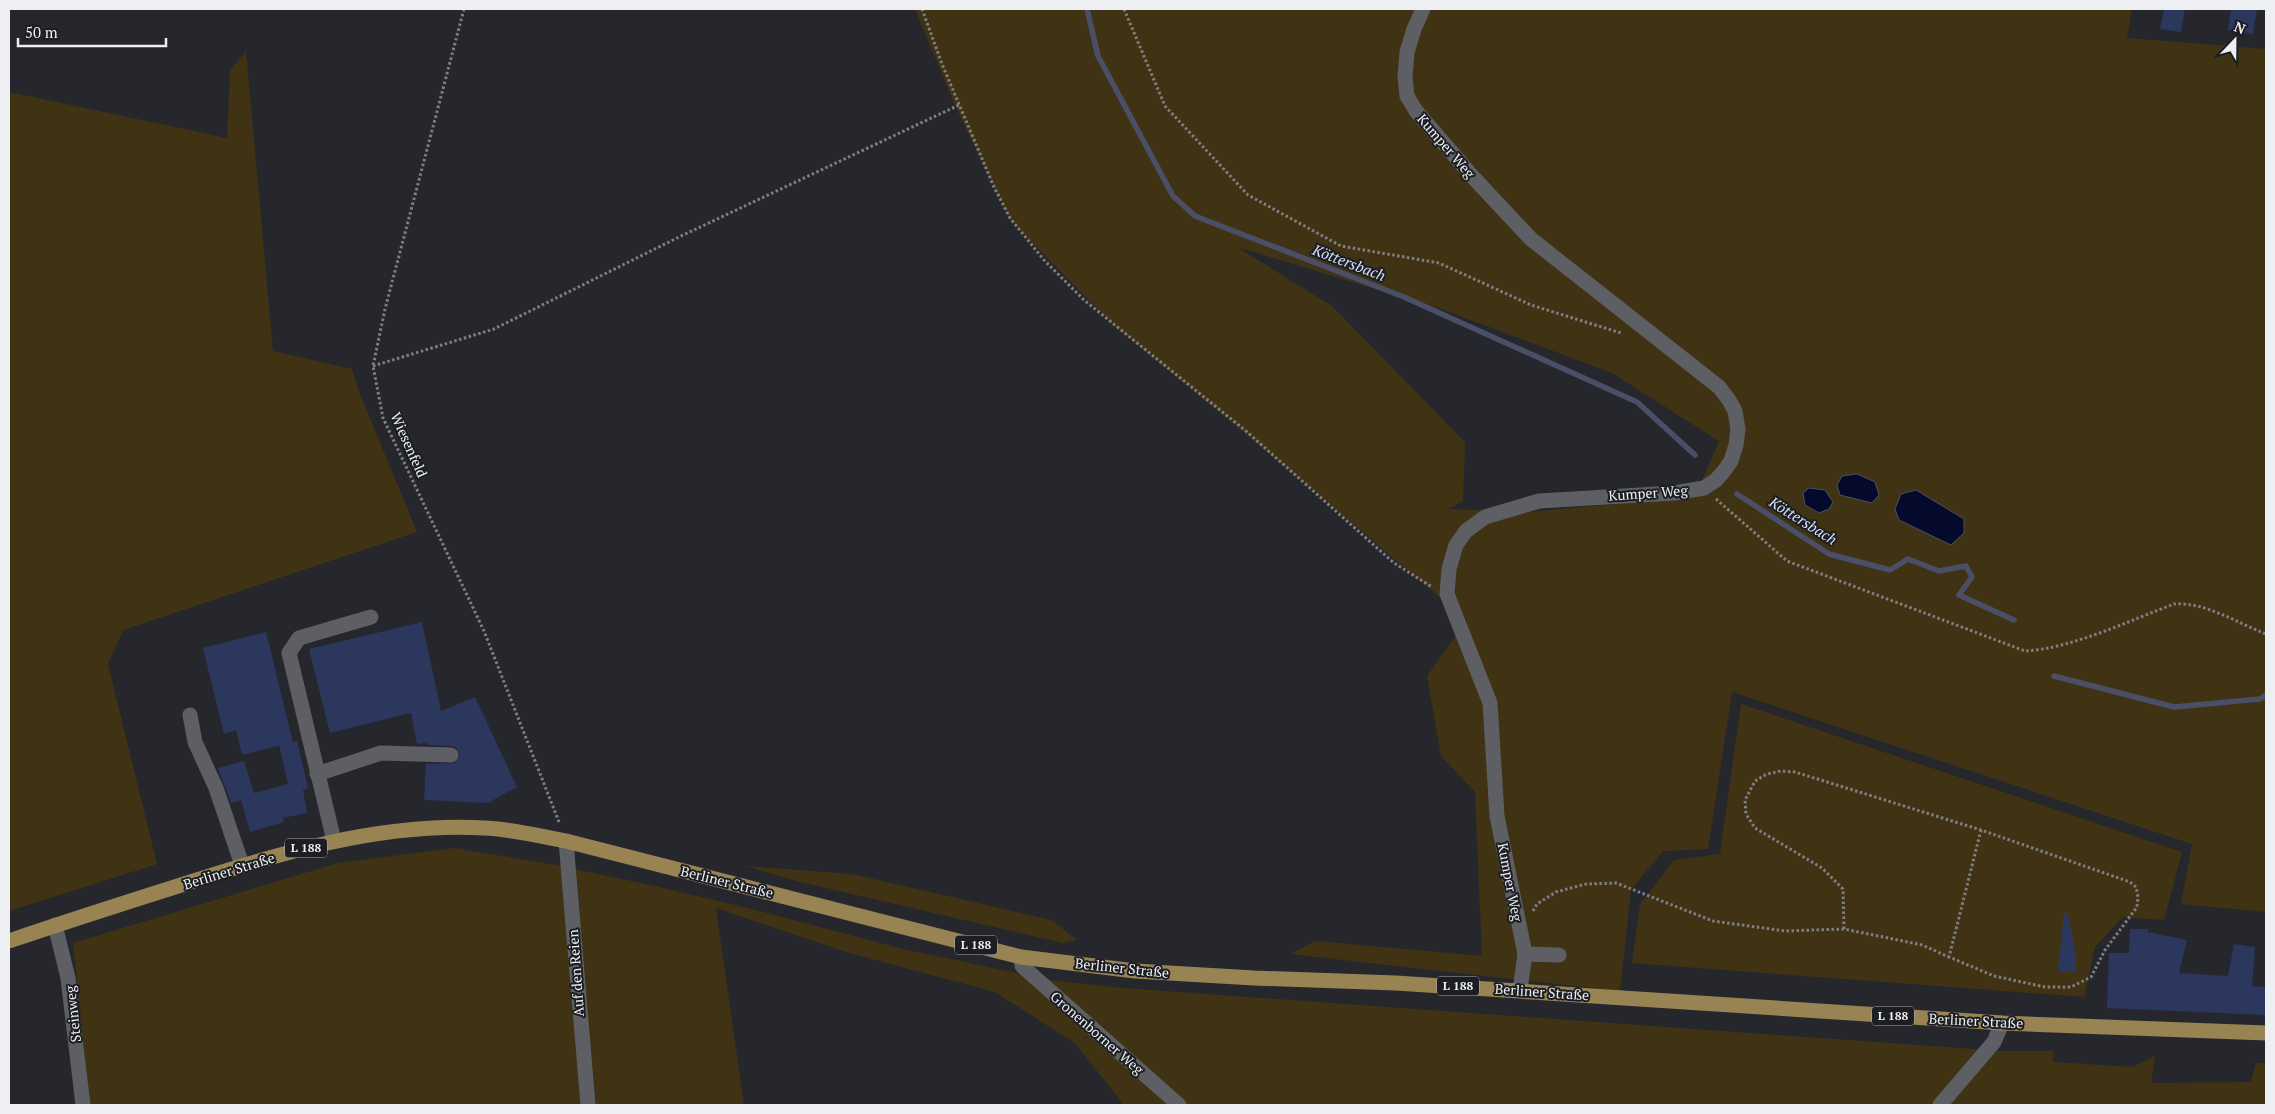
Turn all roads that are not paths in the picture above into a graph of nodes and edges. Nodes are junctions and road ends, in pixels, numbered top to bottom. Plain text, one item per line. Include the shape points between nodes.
1 (1423, 9) edge
2 (371, 617) dead end
3 (190, 715) dead end
4 (451, 755) dead end
5 (317, 774) junction
6 (334, 841) junction
7 (566, 841) junction
8 (242, 865) junction
9 (54, 925) junction
10 (9, 941) edge
11 (1525, 954) junction
12 (1559, 955) dead end
13 (1021, 957) junction
14 (1520, 990) junction
15 (2002, 1023) junction
16 (2266, 1033) edge
17 (83, 1105) edge
18 (588, 1105) edge
19 (1179, 1105) edge
20 (1940, 1105) edge

1 - 11 street, Kumper Weg via 1407,52 1405,77 1407,96 1416,111 1531,239 1719,387 1735,411 1738,429 1731,461 1716,480 1704,488 1674,493 1539,501 1485,517 1466,530 1456,544 1447,594 1490,702 1497,816
2 - 5 street via 299,638 289,653
3 - 8 street via 196,742 216,788
4 - 5 street via 381,754
5 - 6 street
6 - 7 main road, Berliner Straße / L 188 via 415,830 484,828
6 - 8 main road, Berliner Straße / L 188
7 - 13 main road, Berliner Straße / L 188
7 - 18 street, Auf den Reien
8 - 9 main road, Berliner Straße / L 188
9 - 10 main road, Berliner Straße / L 188
9 - 17 street, Steinweg via 68,978
11 - 12 street
11 - 14 street, Kumper Weg
13 - 14 main road, Berliner Straße / L 188 via 1135,971
13 - 19 street, Gronenborner Weg via 1022,966
14 - 15 main road, Berliner Straße / L 188
15 - 16 main road, Berliner Straße / L 188
15 - 20 street via 1994,1042

